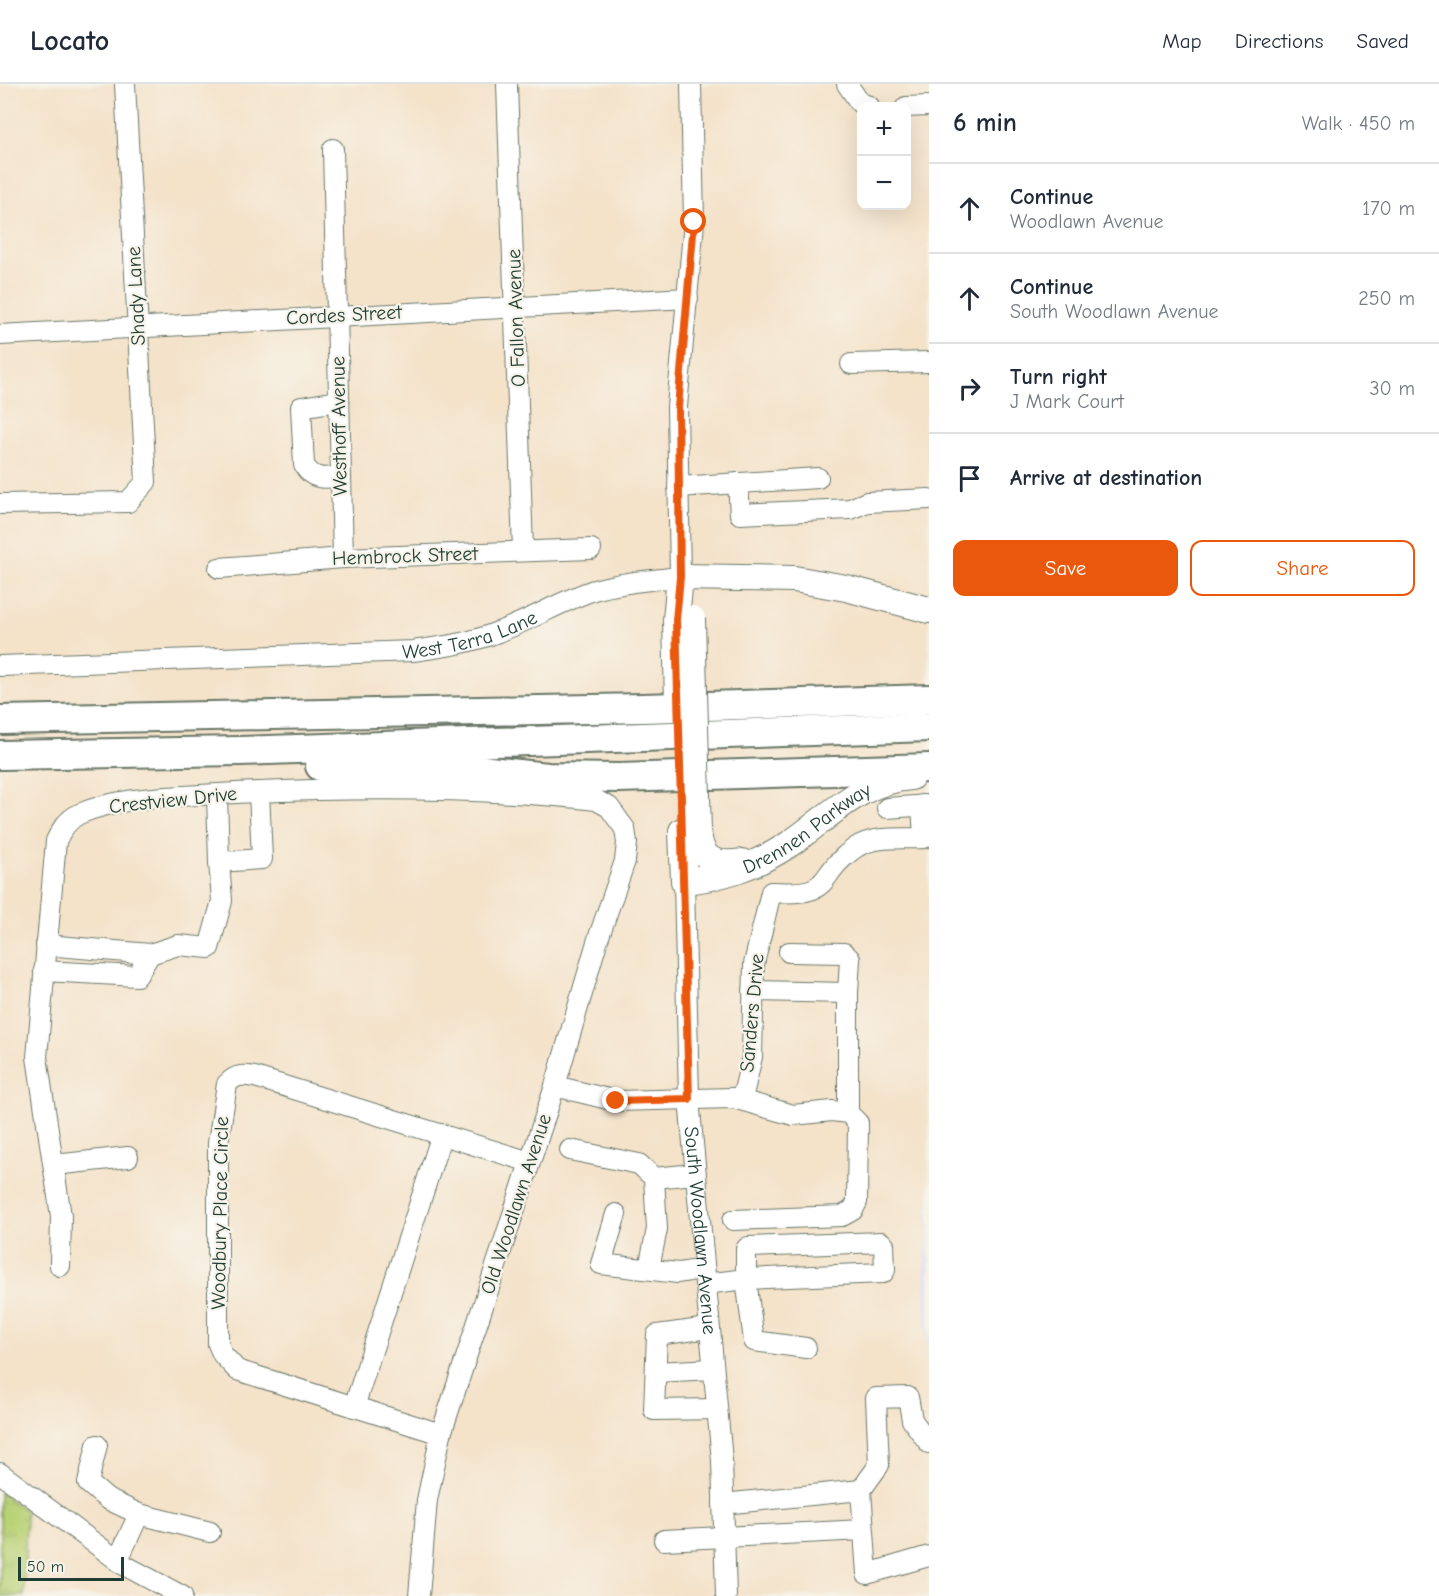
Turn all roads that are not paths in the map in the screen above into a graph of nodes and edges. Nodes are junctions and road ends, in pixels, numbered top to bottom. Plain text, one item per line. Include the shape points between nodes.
1 (125, 84) edge
2 (507, 84) edge
3 (691, 84) edge
4 (847, 84) edge
5 (859, 102) edge
6 (929, 106) edge
7 (911, 107) edge
8 (333, 150) dead end
9 (688, 298) junction
10 (516, 305) junction
11 (337, 316) junction
12 (138, 328) junction
13 (0, 335) edge
14 (929, 362) edge
15 (851, 364) dead end
16 (338, 401) junction
17 (340, 477) junction
18 (818, 478) dead end
19 (738, 483) junction
20 (678, 487) junction
21 (929, 499) edge
22 (0, 504) edge
23 (591, 549) dead end
24 (523, 551) junction
25 (343, 558) junction
26 (219, 568) dead end
27 (680, 577) junction
28 (735, 577) junction
29 (929, 609) edge
30 (684, 619) junction
31 (0, 666) edge
32 (929, 699) edge
33 (0, 720) edge
34 (929, 727) edge
35 (240, 751) junction
36 (0, 755) edge
37 (929, 768) edge
38 (929, 776) edge
39 (259, 792) junction
40 (217, 795) junction
41 (925, 805) edge
42 (887, 808) dead end
43 (618, 817) joint
44 (690, 831) junction
45 (768, 858) junction
46 (219, 862) junction
47 (684, 881) junction
48 (46, 945) junction
49 (789, 952) dead end
50 (150, 954) junction
51 (44, 971) junction
52 (753, 991) junction
53 (849, 993) junction
54 (555, 1086) junction
55 (689, 1099) junction
56 (742, 1100) junction
57 (848, 1113) junction
58 (442, 1134) junction
59 (570, 1150) dead end
60 (128, 1157) dead end
61 (531, 1162) junction
62 (54, 1166) junction
63 (694, 1174) junction
64 (654, 1178) junction
65 (616, 1214) dead end
66 (733, 1220) dead end
67 (60, 1266) dead end
68 (649, 1268) junction
69 (704, 1276) junction
70 (746, 1280) junction
71 (709, 1328) junction
72 (806, 1348) dead end
73 (713, 1369) junction
74 (656, 1372) junction
75 (354, 1407) junction
76 (717, 1409) junction
77 (441, 1434) junction
78 (929, 1443) edge
79 (97, 1445) dead end
80 (0, 1473) edge
81 (861, 1490) junction
82 (723, 1504) junction
83 (140, 1514) junction
84 (863, 1530) junction
85 (210, 1532) dead end
86 (724, 1538) junction
87 (664, 1540) dead end
88 (929, 1556) edge
89 (118, 1560) junction
90 (726, 1592) edge
91 (182, 1596) edge
92 (419, 1596) edge

1 - 12 street, Shady Lane
2 - 10 street, O Fallon Avenue
3 - 9 street via 694,222
4 - 5 street
6 - 7 street
8 - 11 street, Westhoff Avenue
9 - 10 street, Cordes Street
9 - 20 street via 678,407
10 - 11 street, Cordes Street
10 - 24 street, O Fallon Avenue
11 - 12 street, Cordes Street
11 - 16 street, Westhoff Avenue
12 - 13 street, Cordes Street
12 - 22 street, Shady Lane via 146,482 128,502
14 - 15 street
16 - 17 street, Westhoff Avenue
16 - 17 street via 301,407 304,465 309,474 320,479
17 - 25 street, Westhoff Avenue
18 - 19 street
19 - 20 street
19 - 21 street via 740,514 850,509 867,502
20 - 27 street
23 - 24 street, Hembrock Street
24 - 25 street, Hembrock Street
25 - 26 street, Hembrock Street
27 - 28 main road, West Terra Lane
27 - 30 main road, South Woodlawn Avenue
27 - 31 street, West Terra Lane via 596,590 498,632 460,644 413,651
28 - 29 main road, West Terra Lane via 794,579
28 - 30 main road via 702,591
30 - 44 main road, South Woodlawn Avenue
32 - 33 highway
34 - 35 highway
35 - 36 highway
35 - 37 highway via 287,766 460,768 548,777 773,775
38 - 45 main road, Drennen Parkway via 884,782 860,791
39 - 40 street, Crestview Drive
39 - 43 street, Crestview Drive via 448,788 536,793 596,800
39 - 46 street via 262,859
40 - 46 street
40 - 48 street, Crestview Drive via 175,796 100,807 76,815 63,826 56,841
41 - 42 street
41 - 52 street, Sanders Drive via 924,838 866,843 855,848 811,892 771,892 753,964
43 - 54 street, Old Woodlawn Avenue via 625,828 625,861
44 - 45 main road via 705,857 717,862 730,864
44 - 47 main road, South Woodlawn Avenue
45 - 47 main road, Drennen Parkway
46 - 50 street via 222,902 209,948 178,945
47 - 55 street, South Woodlawn Avenue
48 - 50 street
48 - 51 street, Crestview Drive
49 - 53 street via 844,953 850,958
50 - 51 street via 137,976
51 - 62 street, Crestview Drive via 37,1058
52 - 53 street
52 - 56 street, Sanders Drive via 752,1057
53 - 57 street
54 - 55 street via 616,1101
54 - 61 street, Old Woodlawn Avenue
55 - 56 street
55 - 63 street, South Woodlawn Avenue
56 - 57 street via 793,1115 832,1110
57 - 66 street via 858,1123 857,1203 853,1210 842,1215
58 - 61 street, Woodbury Place Circle
58 - 75 street
58 - 75 street, Woodbury Place Circle via 255,1077 233,1077 227,1084 218,1143 218,1344 237,1370
59 - 64 street via 639,1164
60 - 62 street
61 - 77 street, Old Woodlawn Avenue
62 - 67 street, Crestview Drive via 61,1216
63 - 64 street
63 - 69 street, South Woodlawn Avenue
64 - 68 street via 657,1229
65 - 68 street via 601,1264
68 - 69 street
69 - 70 street
69 - 71 street, South Woodlawn Avenue
70 - 70 street via 883,1273 884,1245 881,1242 748,1247
70 - 72 street via 754,1341
71 - 73 street, South Woodlawn Avenue
71 - 74 street via 657,1335
73 - 74 street
73 - 76 street, South Woodlawn Avenue
74 - 76 street via 654,1410
75 - 77 street, Woodbury Place Circle
76 - 82 street, South Woodlawn Avenue
77 - 92 street, Old Woodlawn Avenue via 427,1500
78 - 81 street via 912,1420 908,1397 876,1398 879,1465
79 - 83 street via 88,1483 106,1499
80 - 89 street
81 - 82 street
81 - 84 street
82 - 86 street, South Woodlawn Avenue
83 - 85 street
83 - 89 street
84 - 86 street
84 - 88 street via 867,1574
86 - 87 street
86 - 90 street, South Woodlawn Avenue
89 - 91 street

